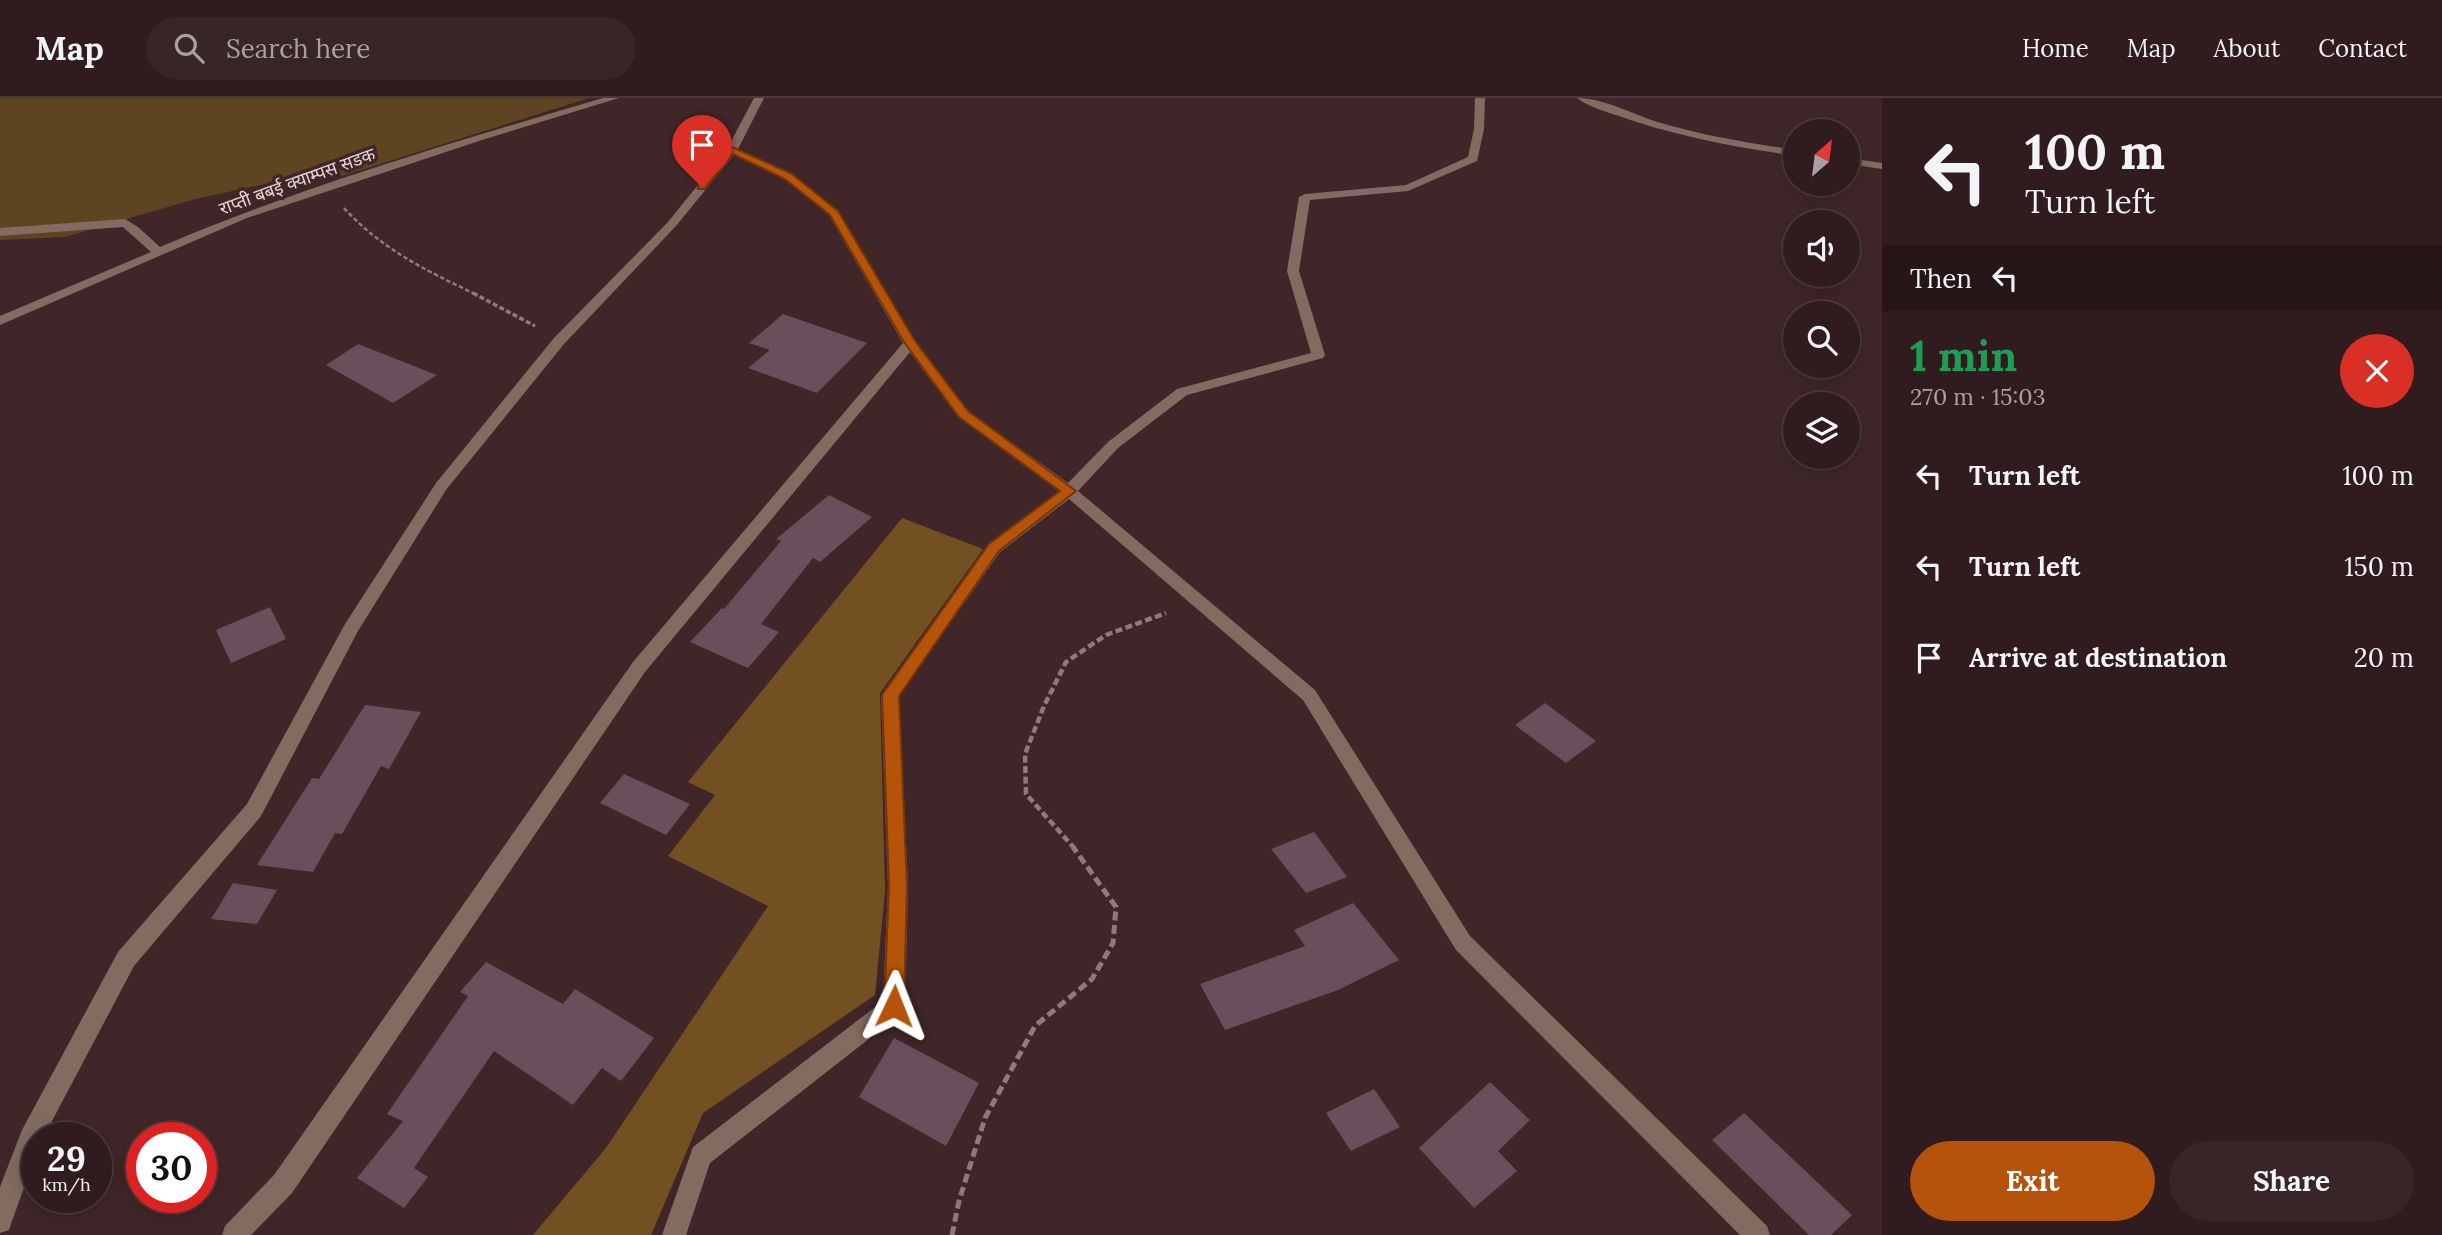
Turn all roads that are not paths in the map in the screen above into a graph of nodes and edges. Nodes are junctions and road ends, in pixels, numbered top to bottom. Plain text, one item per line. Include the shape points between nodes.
1 (614, 98) edge
2 (759, 98) edge
3 (1479, 98) edge
4 (1582, 98) edge
5 (732, 150) junction
6 (1783, 151) edge
7 (1860, 162) edge
8 (1882, 166) edge
9 (0, 232) edge
10 (159, 253) junction
11 (0, 321) edge
12 (910, 342) junction
13 (1069, 491) junction
14 (0, 1221) edge
15 (234, 1235) edge
16 (674, 1235) edge
17 (1758, 1235) edge

1 - 10 street, राप्ती बबई क्याम्पस सडक via 354,177 243,216
2 - 5 street
3 - 13 street via 1473,159 1408,188 1305,197 1293,271 1318,355 1182,392 1113,445
4 - 6 street via 1716,141
5 - 12 street via 789,176 834,213
5 - 14 street via 671,224 559,341 441,487 351,628 254,810 127,959 30,1138
7 - 8 street
9 - 10 street via 125,223
10 - 11 street, राप्ती बबई क्याम्पस सडक
12 - 13 street via 963,414
12 - 15 street via 639,667 283,1184
13 - 16 street via 994,548 890,695 898,886 894,1006 701,1155
13 - 17 street via 1309,695 1463,943

